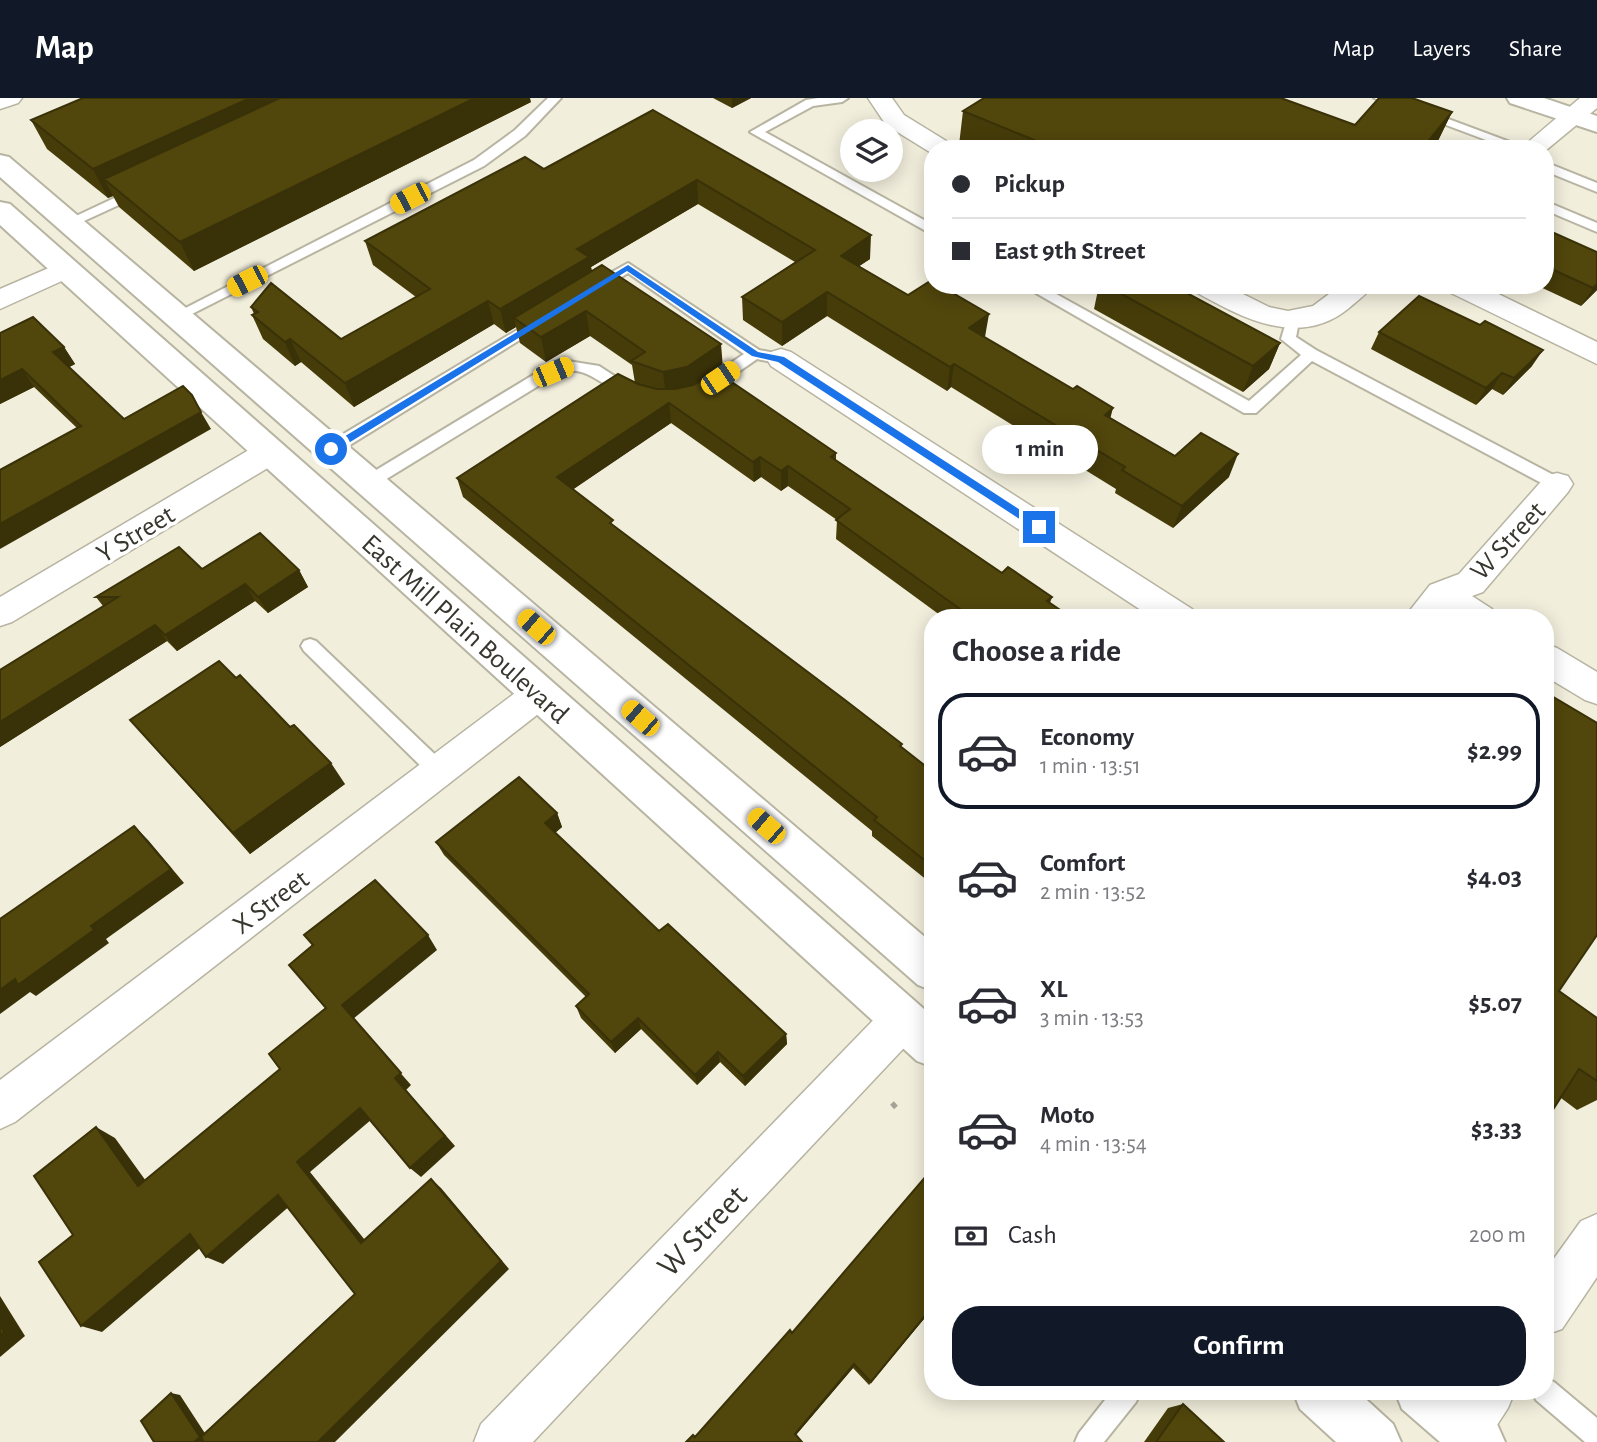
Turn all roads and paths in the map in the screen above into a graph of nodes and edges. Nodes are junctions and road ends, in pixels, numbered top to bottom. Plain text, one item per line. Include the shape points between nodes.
1 (10, 98) edge
2 (555, 98) edge
3 (842, 98) edge
4 (880, 98) edge
5 (1380, 98) edge
6 (1519, 98) edge
7 (1595, 98) edge
8 (0, 102) edge
9 (1585, 121) edge
10 (927, 140) edge
11 (1498, 140) edge
12 (1549, 140) edge
13 (0, 163) edge
14 (1554, 170) edge
15 (154, 183) edge
16 (1597, 188) edge
17 (1554, 209) edge
18 (0, 210) edge
19 (68, 223) junction
20 (924, 226) edge
21 (1597, 228) edge
22 (65, 269) junction
23 (1045, 294) edge
24 (1221, 294) edge
25 (1347, 294) edge
26 (1475, 294) edge
27 (580, 296) edge
28 (0, 300) edge
29 (556, 311) edge
30 (177, 316) junction
31 (1292, 322) junction
32 (1311, 354) junction
33 (1597, 354) edge
34 (768, 357) junction
35 (647, 400) edge
36 (685, 401) edge
37 (331, 449) junction
38 (270, 452) junction
39 (369, 482) junction
40 (1558, 484) joint
41 (1432, 606) edge
42 (1166, 609) edge
43 (0, 613) edge
44 (310, 646) dead end
45 (1554, 664) edge
46 (1597, 690) edge
47 (539, 694) junction
48 (439, 771) junction
49 (924, 963) edge
50 (918, 1033) edge
51 (892, 1103) dead end
52 (0, 1107) edge
53 (899, 1111) dead end
54 (1597, 1237) edge
55 (1554, 1299) edge
56 (1554, 1399) edge
57 (1121, 1400) edge
58 (1328, 1400) edge
59 (1437, 1400) edge
60 (1478, 1421) edge
61 (1597, 1435) edge
62 (499, 1442) edge
63 (1088, 1442) edge
64 (1375, 1442) edge

1 - 8 street
2 - 30 lane via 480,163
3 - 20 lane via 810,103 756,132
4 - 10 street via 895,120
5 - 11 lane
6 - 9 main road
7 - 9 street
9 - 12 street
13 - 19 main road, East Mill Plain Boulevard
14 - 16 lane
15 - 19 lane
17 - 21 lane
18 - 22 main road, East Mill Plain Boulevard
19 - 30 main road, East Mill Plain Boulevard
22 - 28 street
22 - 38 main road, East Mill Plain Boulevard
23 - 32 lane via 1250,409
24 - 31 street via 1256,312
25 - 31 street via 1321,314
26 - 33 street
27 - 34 lane via 628,267
29 - 37 lane
30 - 37 main road, East Mill Plain Boulevard
31 - 32 lane via 1288,339
32 - 40 lane
34 - 36 lane
34 - 42 street
35 - 39 lane via 594,370 568,366 538,379
37 - 39 main road, East Mill Plain Boulevard
38 - 43 street, Y Street
38 - 47 main road, East Mill Plain Boulevard
39 - 49 main road, East Mill Plain Boulevard
40 - 41 street, W Street via 1471,583
44 - 48 lane
45 - 46 street
47 - 48 street, X Street
47 - 50 main road, East Mill Plain Boulevard
48 - 52 street, X Street
50 - 62 street, W Street
51 - 53 path
54 - 55 street
56 - 61 lane
57 - 63 lane
58 - 64 main road
59 - 60 main road

